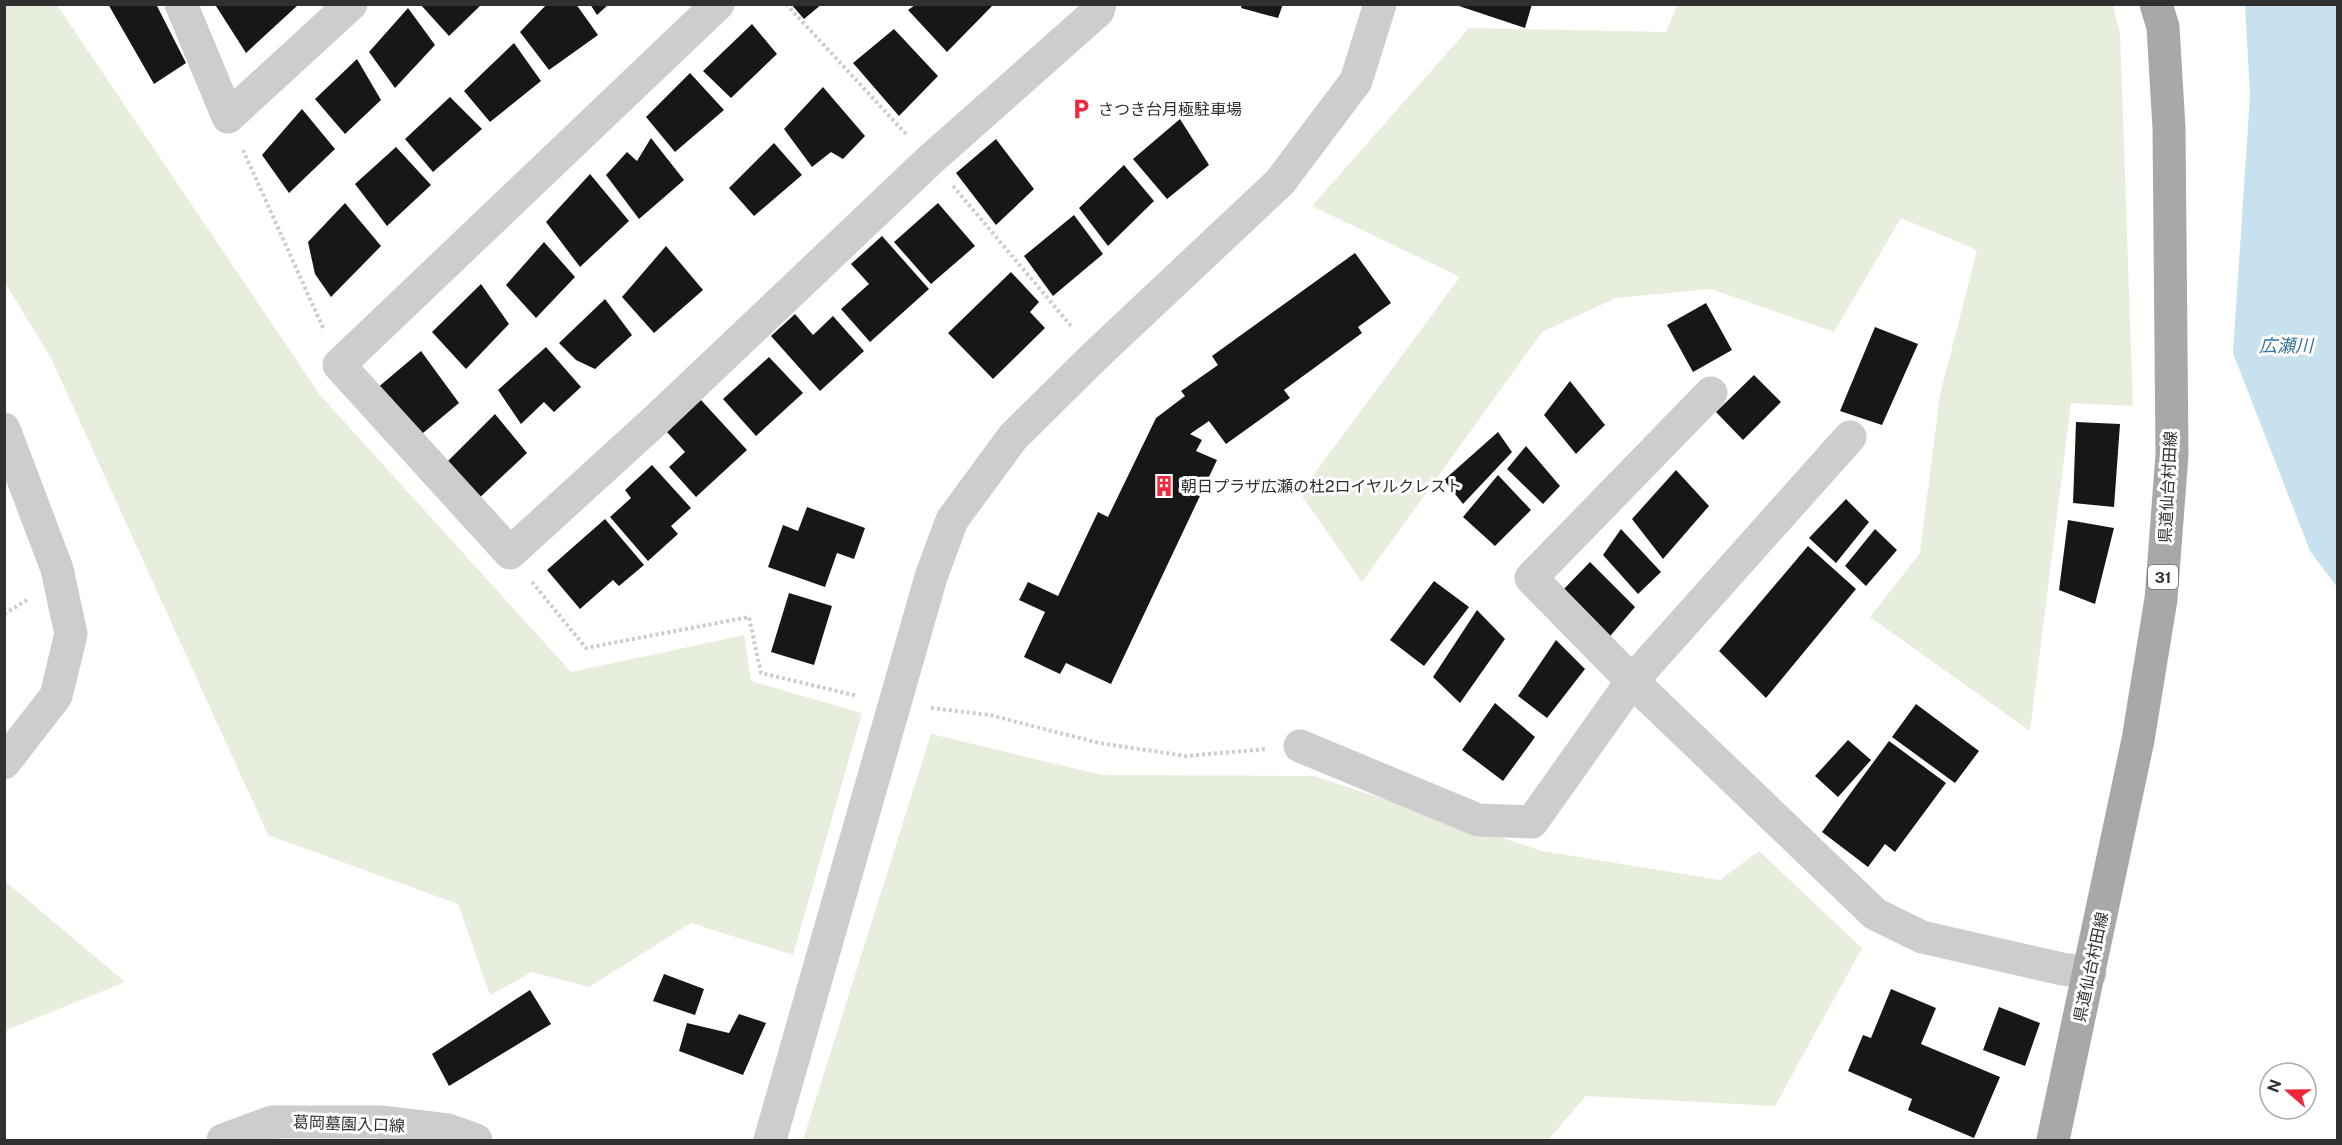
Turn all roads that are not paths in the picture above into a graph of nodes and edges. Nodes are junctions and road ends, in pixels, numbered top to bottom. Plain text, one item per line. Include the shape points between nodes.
1 (181, 4) edge
2 (351, 4) edge
3 (718, 4) edge
4 (1100, 4) edge
5 (1380, 4) edge
6 (2156, 4) edge
7 (1711, 393) dead end
8 (4, 429) edge
9 (1851, 437) dead end
10 (1632, 681) junction
11 (1300, 746) road end
12 (4, 763) edge
13 (2090, 973) junction
14 (223, 1140) edge
15 (476, 1140) edge
16 (770, 1140) edge
17 (2053, 1140) edge

1 - 2 street via 228,117
3 - 4 street via 339,365 510,553 930,160 1098,11
5 - 16 street via 1356,81 1280,182 1013,437 952,520 931,577
6 - 13 main road, 県道仙台村田線 / 31 via 2163,27 2169,128 2172,455 2162,599 2138,740
7 - 10 street via 1531,578
8 - 12 street via 57,569 71,634 56,696
9 - 10 street
10 - 11 street via 1532,822 1478,820
10 - 13 street via 1875,914 1922,938
13 - 17 main road, 県道仙台村田線 / 31
14 - 15 street, 葛岡墓園入口線 via 272,1122 381,1122 448,1130

